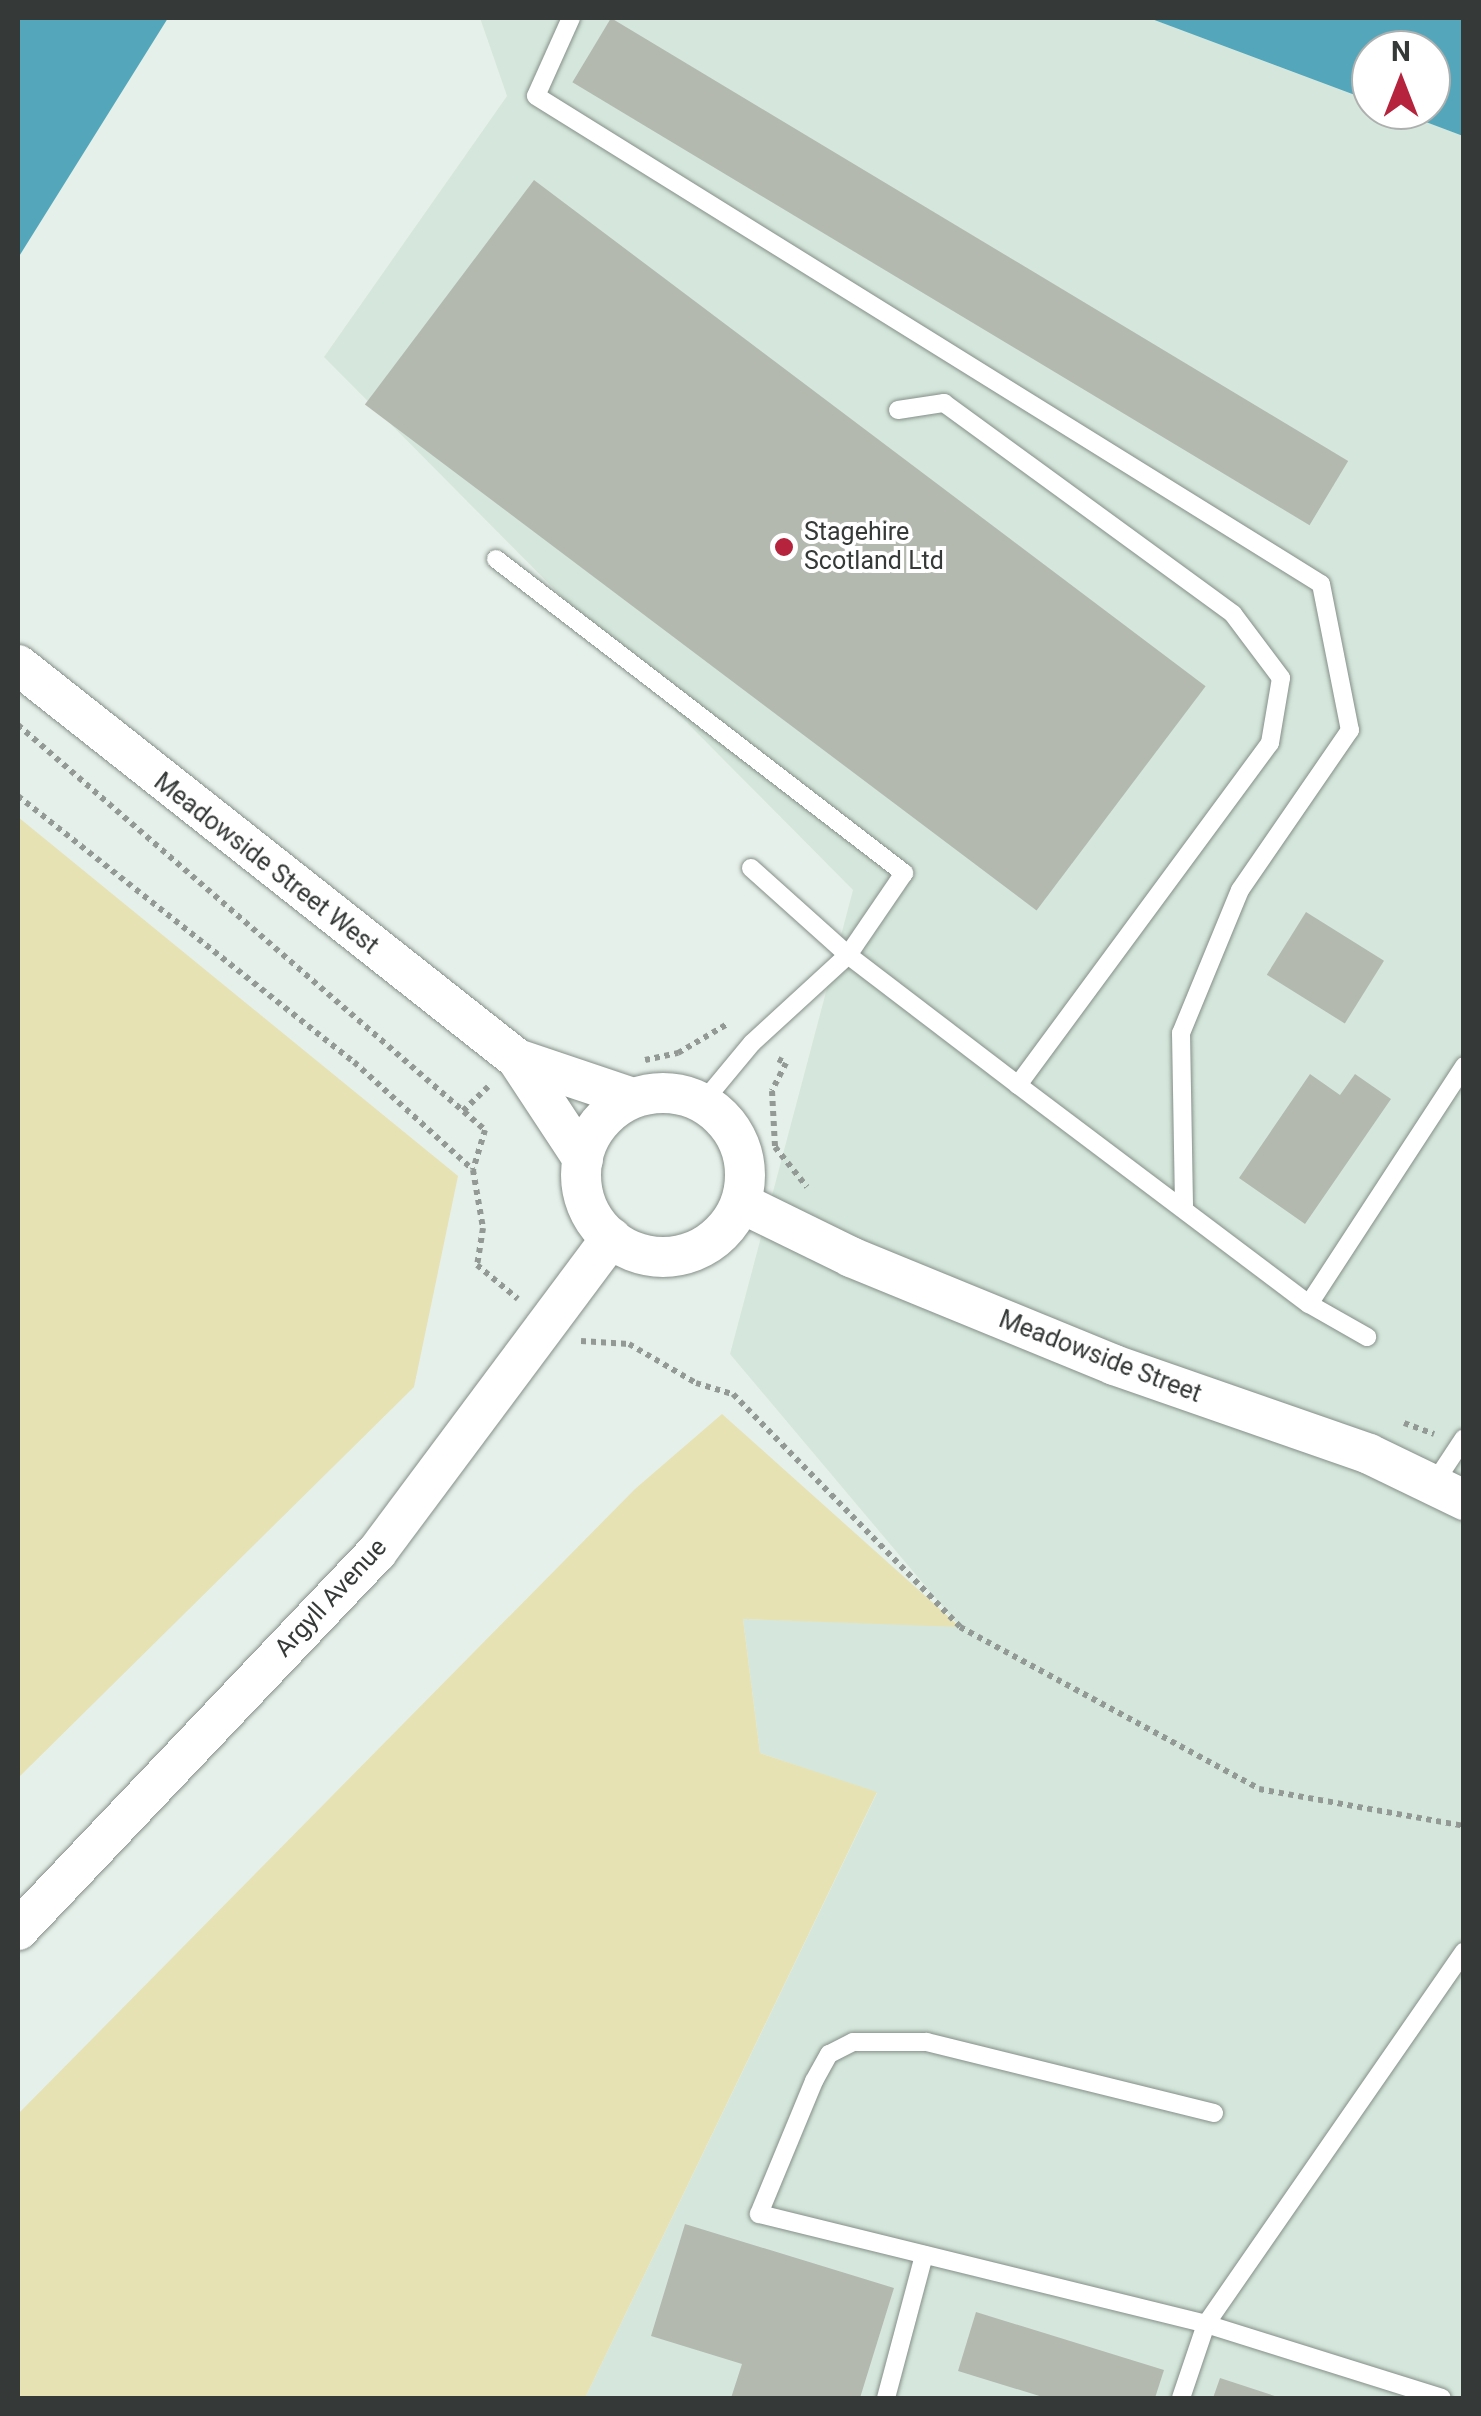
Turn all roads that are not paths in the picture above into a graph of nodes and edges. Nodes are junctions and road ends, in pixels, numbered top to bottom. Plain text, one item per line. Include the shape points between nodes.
1 (571, 18) edge
2 (898, 410) dead end
3 (496, 559) dead end
4 (18, 665) edge
5 (751, 868) dead end
6 (848, 955) junction
7 (518, 1058) junction
8 (1464, 1066) edge
9 (1018, 1086) junction
10 (633, 1098) junction
11 (703, 1102) junction
12 (583, 1159) junction
13 (741, 1202) junction
14 (1184, 1206) junction
15 (611, 1238) junction
16 (1309, 1304) junction
17 (1367, 1337) dead end
18 (1462, 1440) edge
19 (1448, 1492) edge
20 (18, 1930) edge
21 (1464, 1952) edge
22 (1214, 2113) dead end
23 (924, 2255) junction
24 (1206, 2324) junction
25 (886, 2398) edge
26 (1181, 2398) edge
27 (1442, 2398) edge

1 - 14 lane via 536,96 1320,584 1350,730 1240,890 1181,1032
2 - 9 lane via 944,403 1233,614 1281,678 1270,743
3 - 6 lane via 904,873
4 - 7 street, Meadowside Street West
5 - 6 lane
6 - 9 lane
6 - 11 lane via 752,1043
7 - 10 street, Meadowside Street West
7 - 12 street, Meadowside Street West
8 - 16 lane
9 - 14 lane
10 - 11 street via 680,1094
10 - 12 street via 592,1133
11 - 13 street via 722,1116 740,1146 746,1180
12 - 15 street via 586,1202
13 - 15 street via 718,1234 685,1254 634,1252
13 - 19 street, Meadowside Street via 852,1258 1114,1365 1369,1454
14 - 16 lane
15 - 20 street, Argyll Avenue via 377,1552
16 - 17 lane
18 - 19 lane
21 - 24 lane
22 - 23 lane via 927,2042 853,2042 829,2054 814,2081 758,2214
23 - 24 lane
23 - 25 lane
24 - 26 lane
24 - 27 lane

